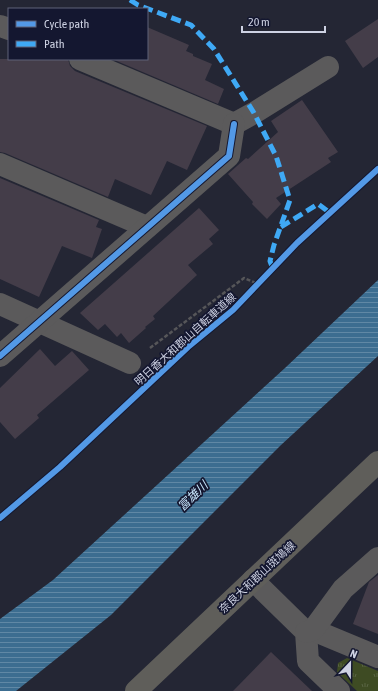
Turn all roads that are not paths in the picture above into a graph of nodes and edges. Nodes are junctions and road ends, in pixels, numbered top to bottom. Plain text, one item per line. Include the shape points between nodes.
1 (82, 60) edge
2 (328, 67) dead end
3 (234, 124) junction
4 (0, 164) edge
5 (147, 227) junction
6 (0, 304) edge
7 (40, 322) junction
8 (0, 356) edge
9 (130, 363) road end
10 (378, 462) edge
11 (378, 558) edge
12 (253, 580) junction
13 (309, 631) junction
14 (378, 657) edge
15 (136, 691) edge
16 (339, 691) edge

1 - 3 street
2 - 3 street
3 - 5 street via 229,156
4 - 5 street
5 - 7 street
6 - 7 street
7 - 8 street
7 - 9 street
10 - 12 main road, 奈良大和郡山斑鳩線
11 - 13 street via 343,589
12 - 13 street
12 - 15 main road, 奈良大和郡山斑鳩線
13 - 14 street
13 - 16 street via 308,661

